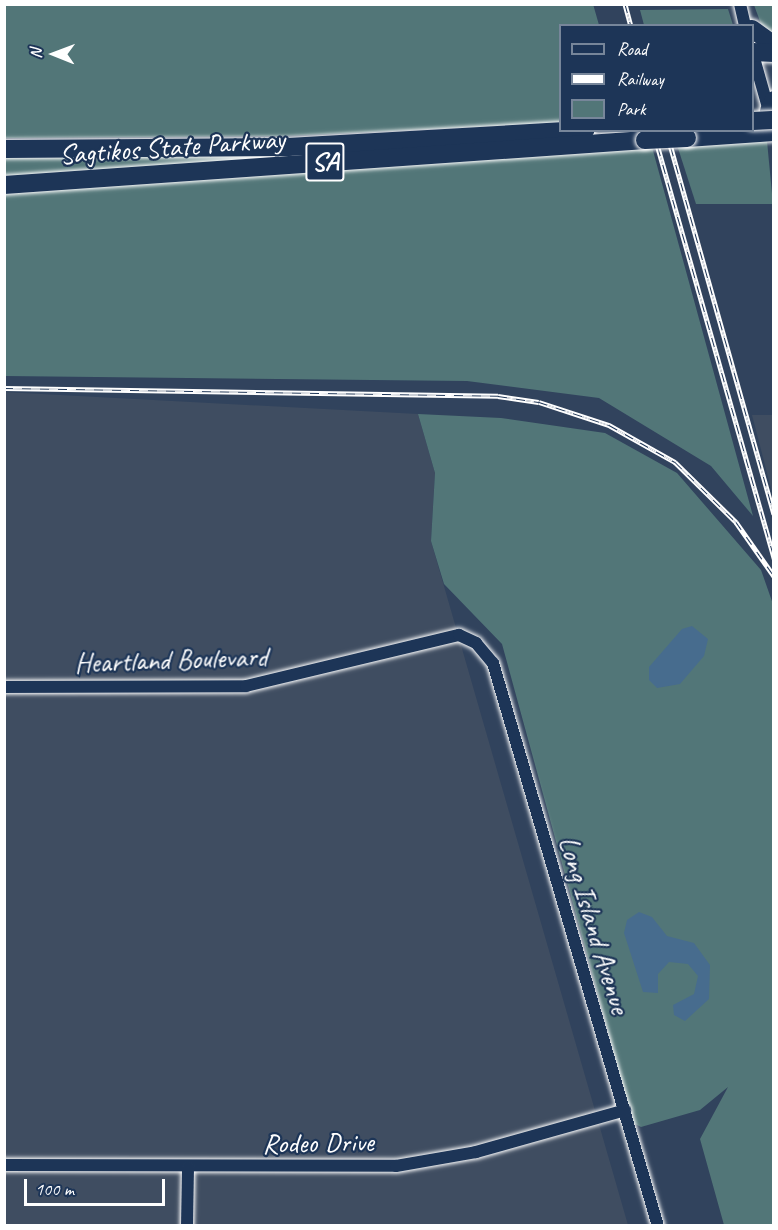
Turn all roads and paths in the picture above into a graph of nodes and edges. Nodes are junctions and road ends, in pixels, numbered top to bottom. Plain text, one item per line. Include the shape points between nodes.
1 (754, 28) edge
2 (774, 45) edge
3 (774, 53) edge
4 (754, 54) edge
5 (754, 54) edge
6 (754, 57) edge
7 (774, 60) edge
8 (772, 114) edge
9 (759, 127) edge
10 (559, 132) edge
11 (726, 132) edge
12 (4, 149) edge
13 (4, 185) edge
14 (476, 643) joint
15 (4, 687) edge
16 (625, 1110) junction
17 (4, 1165) edge
18 (188, 1167) junction
19 (187, 1226) edge
20 (658, 1226) edge

1 - 2 highway
3 - 4 highway
5 - 7 highway
6 - 8 street
8 - 9 highway, Sagtikos State Parkway / SA, bridge
10 - 12 highway, Sagtikos State Parkway / SA via 288,147
11 - 13 highway, Sagtikos State Parkway / SA, bridge via 687,138
14 - 15 street, Heartland Boulevard via 459,635 246,686
14 - 16 street, Long Island Avenue via 493,663
16 - 18 street, Rodeo Drive via 476,1152 396,1166
16 - 20 street, Long Island Avenue
17 - 18 street, Rodeo Drive
18 - 19 street

